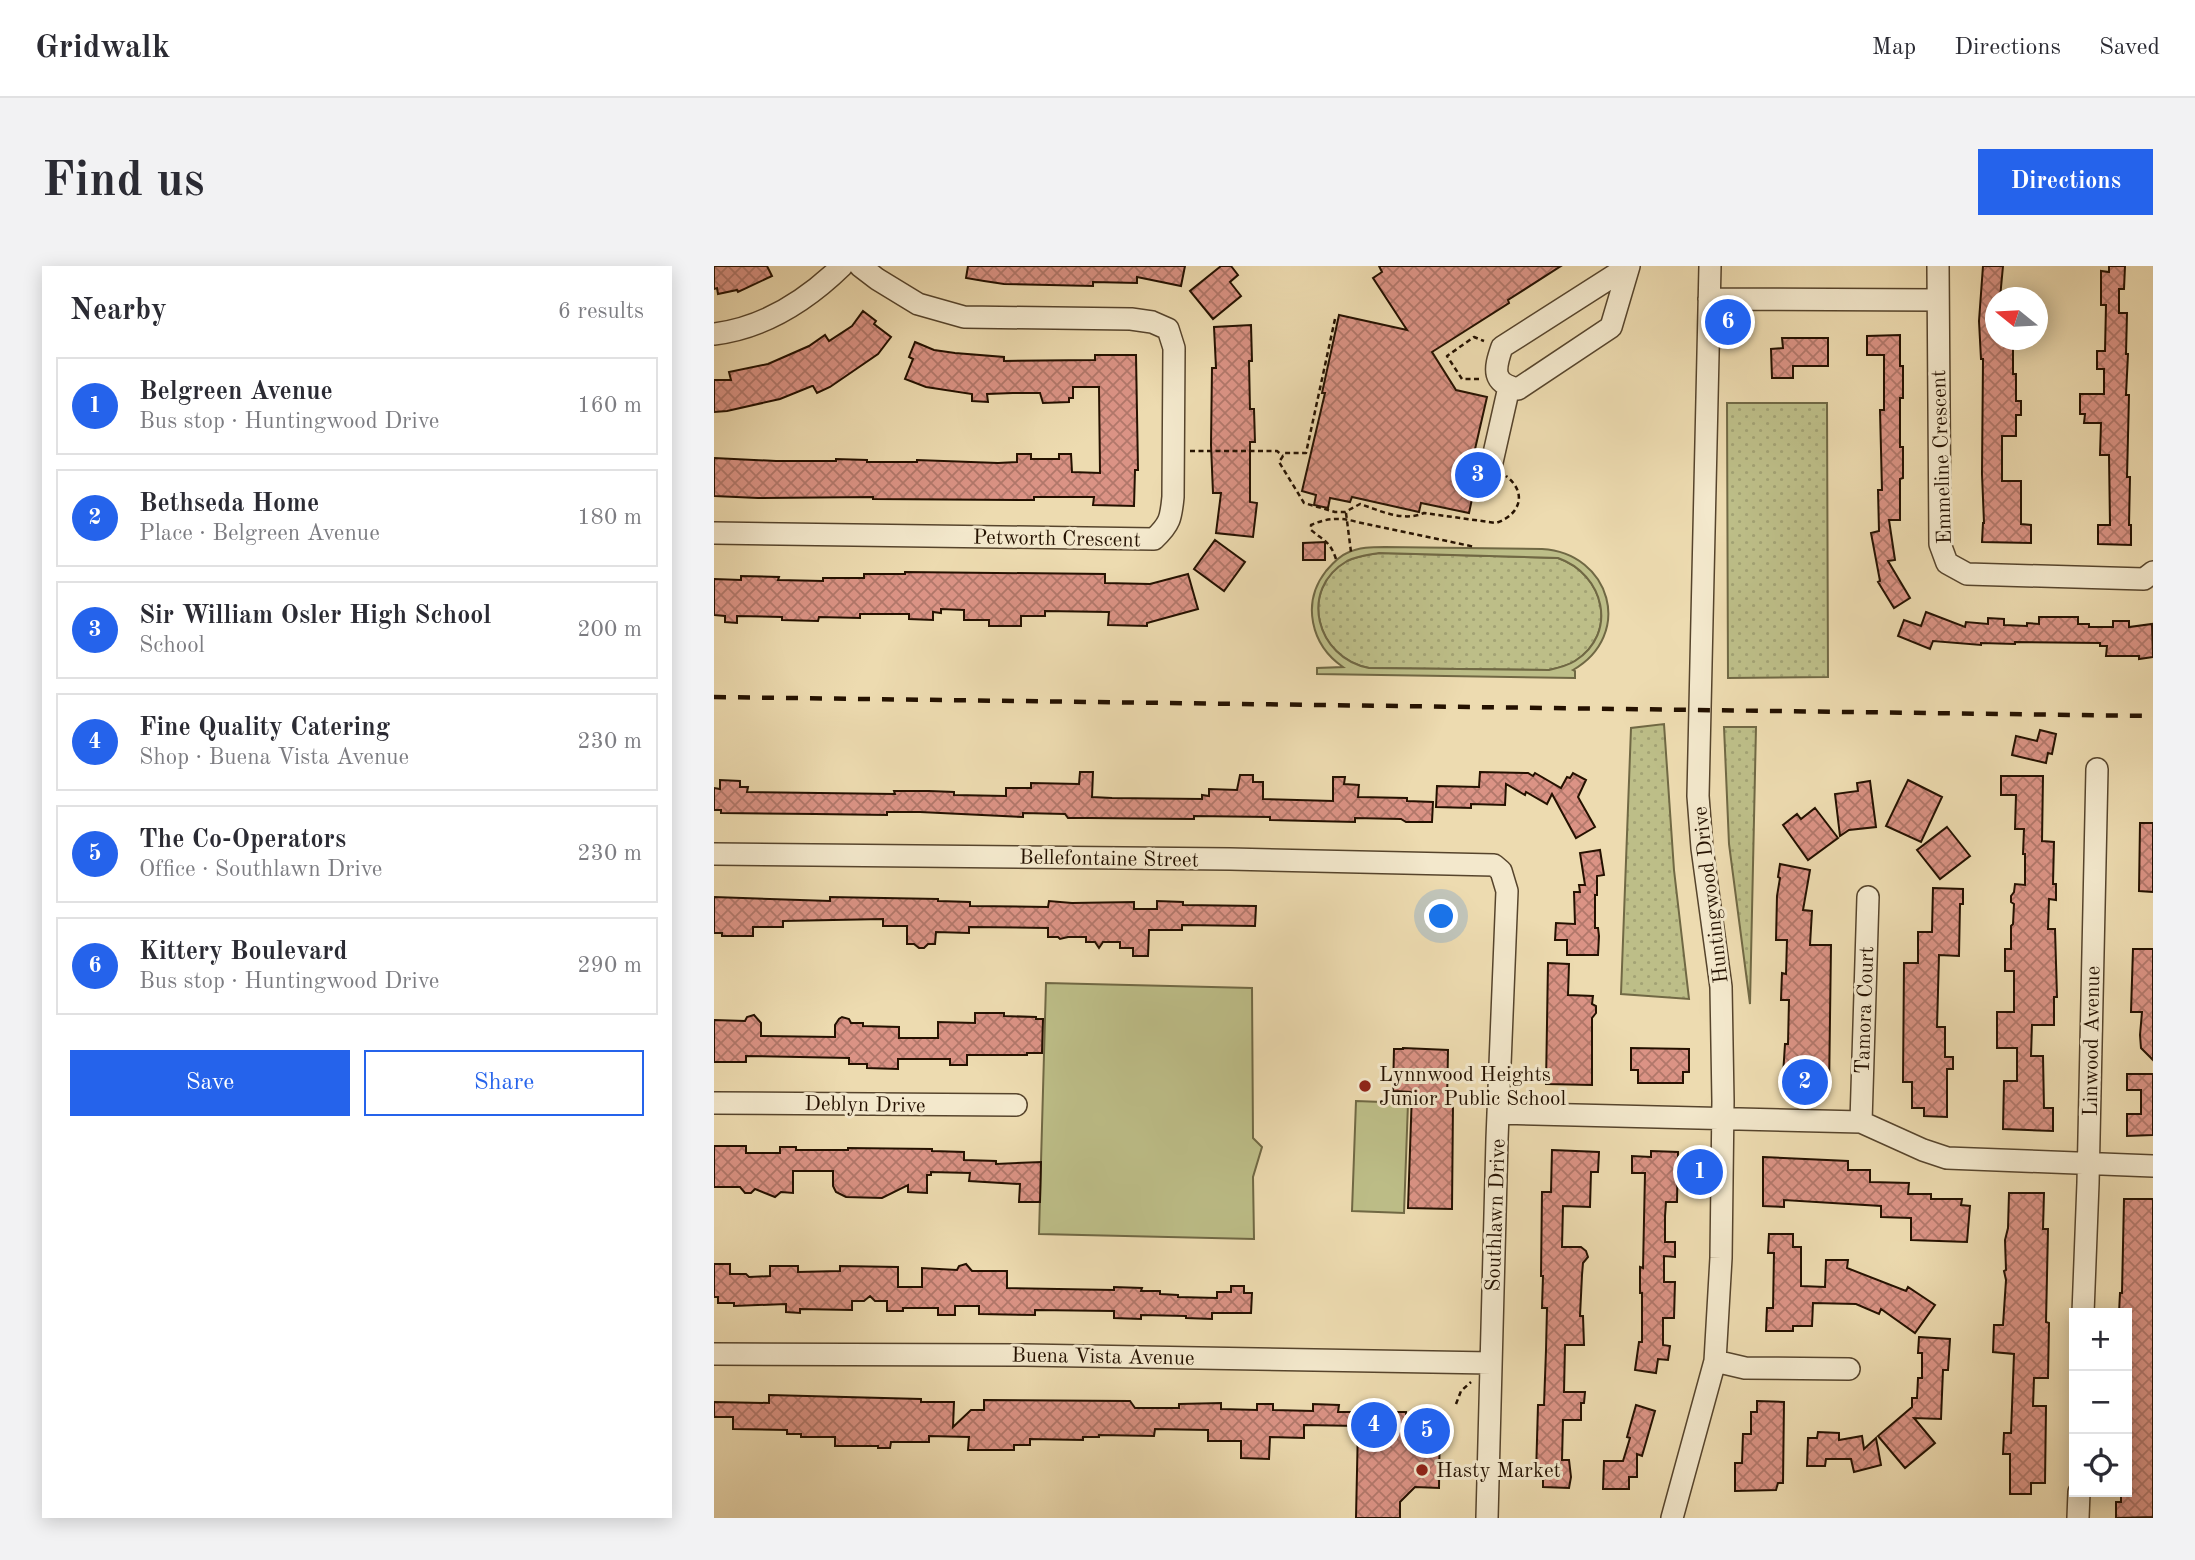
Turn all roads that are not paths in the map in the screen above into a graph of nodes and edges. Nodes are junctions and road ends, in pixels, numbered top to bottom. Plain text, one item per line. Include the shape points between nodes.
1 (842, 266) edge
2 (860, 266) edge
3 (1629, 266) edge
4 (1710, 266) edge
5 (1938, 266) edge
6 (1709, 299) junction
7 (1938, 300) junction
8 (714, 334) edge
9 (1509, 387) junction
10 (1494, 471) road end
11 (714, 533) edge
12 (2153, 572) edge
13 (2097, 769) dead end
14 (714, 854) edge
15 (1502, 871) joint
16 (1868, 897) dead end
17 (714, 1103) edge
18 (1016, 1105) dead end
19 (1498, 1113) junction
20 (1723, 1118) junction
21 (1861, 1122) junction
22 (2089, 1165) junction
23 (2153, 1166) edge
24 (2083, 1308) edge
25 (714, 1354) edge
26 (1715, 1361) junction
27 (1850, 1369) dead end
28 (1484, 1370) junction
29 (2079, 1497) edge
30 (1487, 1518) edge
31 (1672, 1518) edge
32 (2078, 1518) edge

1 - 8 street via 812,293 772,318
2 - 11 street, Petworth Crescent via 918,304 964,317 1131,320 1168,329 1174,348 1171,519 1154,539
3 - 9 street via 1611,327 1518,389
3 - 9 street via 1502,347 1496,371
4 - 6 street, Huntingwood Drive
5 - 7 street, Emmeline Crescent
6 - 7 street
6 - 20 street, Huntingwood Drive via 1698,796 1721,987
7 - 12 street, Emmeline Crescent via 1940,544 1947,563 1968,574 2144,579
9 - 10 street
13 - 22 street, Linwood Avenue
14 - 15 street, Bellefontaine Street via 1483,863
15 - 19 street, Southlawn Drive via 1507,891
16 - 21 street, Tamora Court
17 - 18 street, Deblyn Drive
19 - 20 street
19 - 28 street, Southlawn Drive
20 - 21 street
20 - 26 street, Huntingwood Drive
21 - 22 street via 1947,1158
22 - 23 street
22 - 24 street, Linwood Avenue
25 - 28 street, Buena Vista Avenue via 1024,1354
26 - 27 street via 1745,1367
26 - 31 street, Huntingwood Drive
28 - 30 street, Southlawn Drive
29 - 32 street

